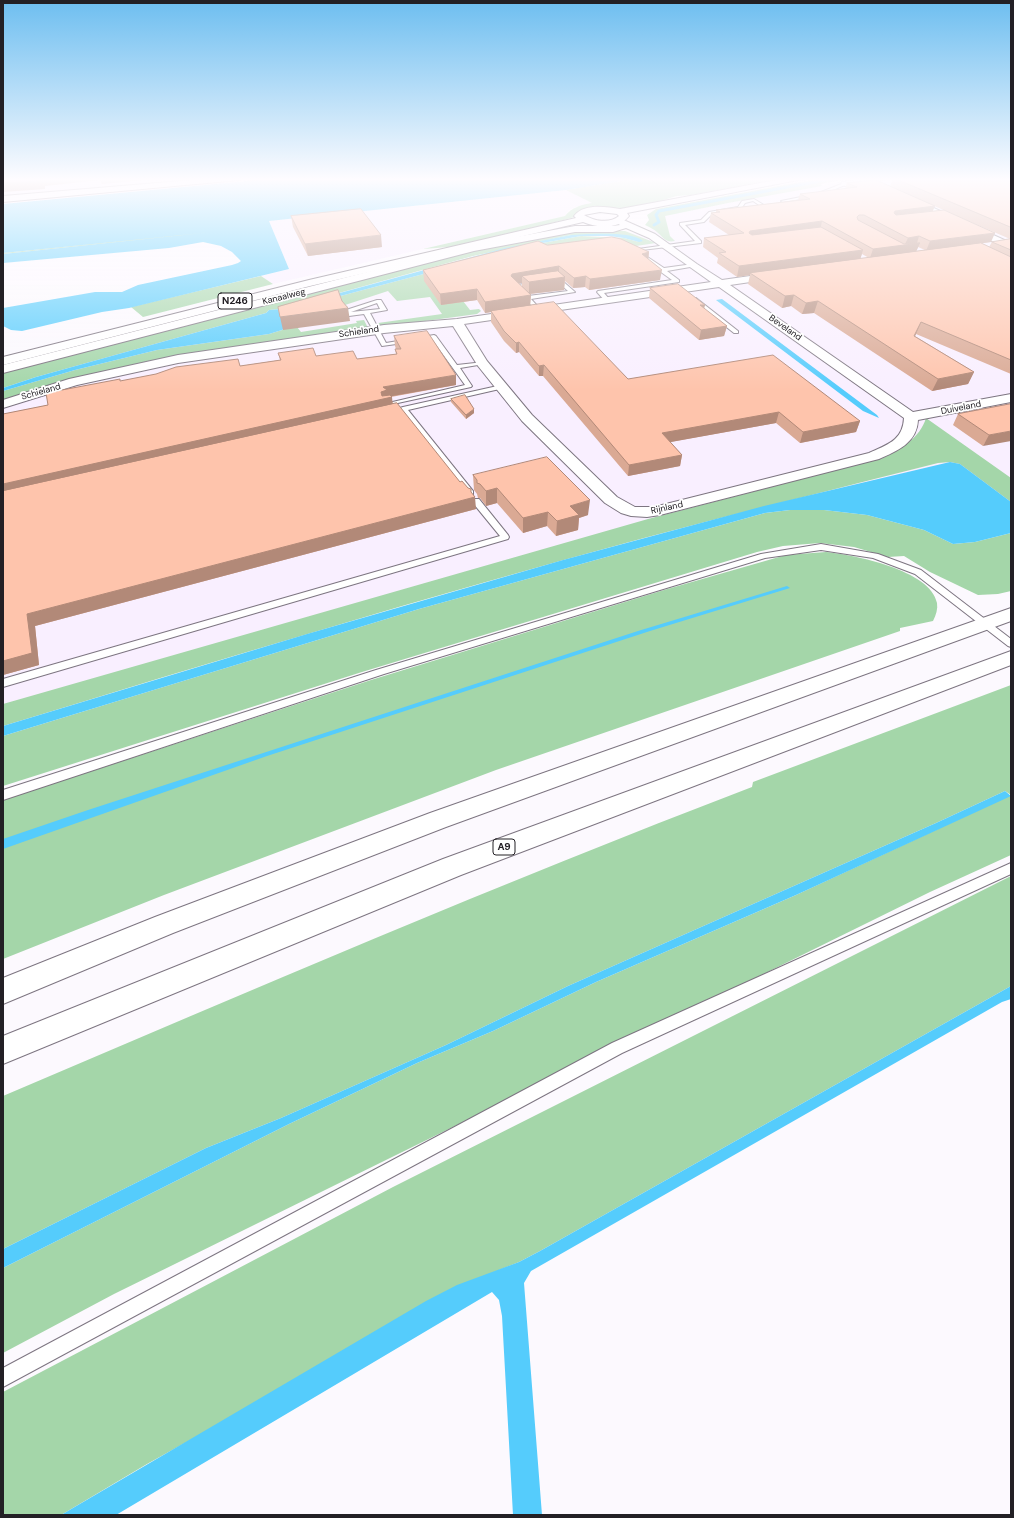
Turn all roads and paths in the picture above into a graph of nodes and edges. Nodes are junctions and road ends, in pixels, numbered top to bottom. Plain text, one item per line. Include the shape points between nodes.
1 (455, 249) edge
2 (470, 249) edge
3 (631, 249) edge
4 (670, 249) edge
5 (693, 266) junction
6 (663, 270) junction
7 (788, 274) edge
8 (720, 283) junction
9 (681, 289) junction
10 (526, 298) junction
11 (607, 300) junction
12 (538, 310) junction
13 (366, 312) junction
14 (457, 322) junction
15 (375, 330) junction
16 (736, 332) dead end
17 (12, 361) edge
18 (482, 363) junction
19 (456, 367) junction
20 (3, 369) edge
21 (502, 387) junction
22 (1011, 398) edge
23 (3, 404) edge
24 (386, 405) edge
25 (403, 409) junction
26 (376, 415) edge
27 (911, 418) junction
28 (1011, 614) edge
29 (983, 623) junction
30 (1011, 644) edge
31 (1011, 658) edge
32 (3, 683) edge
33 (3, 795) edge
34 (1011, 868) edge
35 (3, 991) edge
36 (3, 1050) edge
37 (3, 1378) edge

1 - 17 main road, Kanaalweg / N246 via 309,283
2 - 17 main road, Kanaalweg
3 - 6 lane
4 - 5 main road, Beveland
5 - 6 lane
5 - 8 main road, Beveland
6 - 11 lane via 677,281 600,292
7 - 8 main road, Schieland
8 - 9 main road, Schieland
8 - 27 main road, Beveland
9 - 11 main road, Schieland
9 - 16 lane
10 - 10 lane via 515,286 559,280 572,292
10 - 12 lane
11 - 12 main road, Schieland
12 - 14 main road, Schieland
13 - 13 lane via 380,310 384,310 379,301 348,311 349,314
13 - 15 lane
14 - 15 main road, Schieland
14 - 18 main road, Rijnland
15 - 19 lane via 384,345 434,337
15 - 23 main road, Schieland via 164,361 74,382
17 - 20 main road, Kanaalweg
18 - 19 lane
18 - 21 main road, Rijnland
19 - 24 lane via 469,386
21 - 25 lane
21 - 27 main road, Rijnland via 528,418 611,500 622,508 634,512 654,512 874,456 905,440 912,426
22 - 27 main road, Duiveland
25 - 26 lane
25 - 32 lane via 505,537
28 - 29 main road
29 - 30 lane
29 - 33 lane via 918,572 876,556 821,547 764,556 380,672
29 - 35 main road via 438,820 164,925
31 - 36 main road, A9 via 452,866
34 - 37 lane via 617,1048

